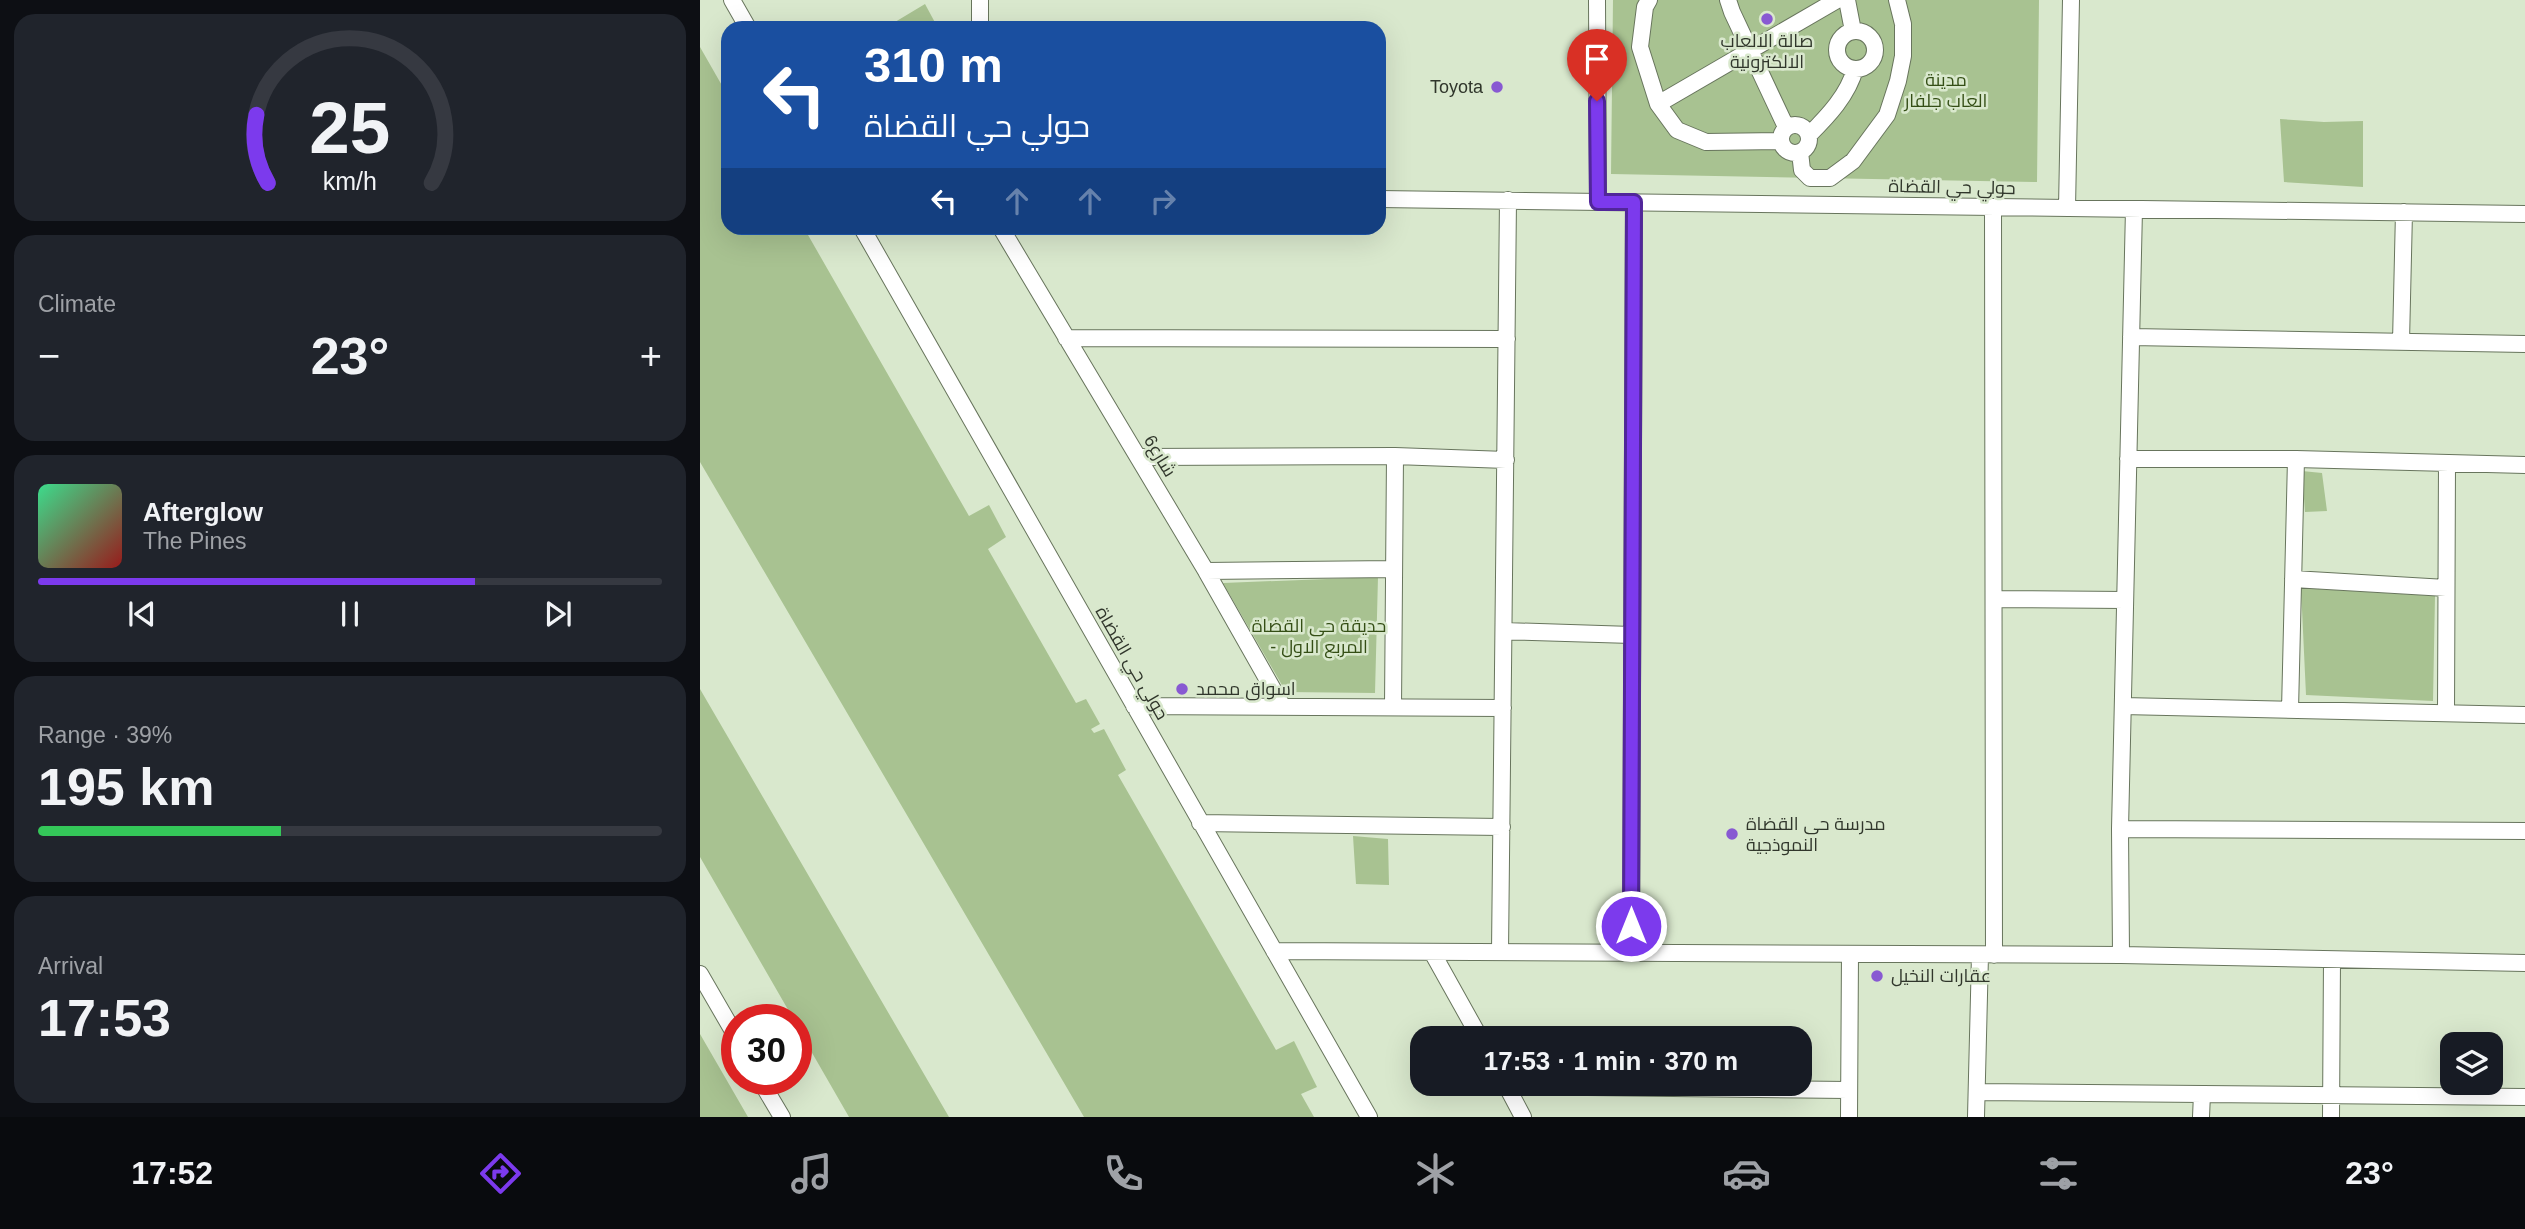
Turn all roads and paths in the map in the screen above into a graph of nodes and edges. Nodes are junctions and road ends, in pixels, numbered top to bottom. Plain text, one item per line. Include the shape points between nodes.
1 (732, 0) edge
2 (981, 0) edge
3 (1597, 0) edge
4 (1649, 0) edge
5 (1728, 0) edge
6 (1837, 0) edge
7 (1847, 0) edge
8 (1897, 0) edge
9 (2071, 0) edge
10 (744, 21) edge
11 (981, 21) edge
12 (1853, 30) junction
13 (1750, 51) junction
14 (1855, 69) junction
15 (1658, 104) junction
16 (1783, 134) junction
17 (1809, 135) junction
18 (1800, 152) junction
19 (1386, 199) edge
20 (1508, 200) junction
21 (1598, 202) junction
22 (1634, 202) junction
23 (1993, 207) junction
24 (2067, 208) junction
25 (2134, 209) junction
26 (2404, 212) junction
27 (2525, 214) edge
28 (866, 235) edge
29 (1005, 235) edge
30 (2131, 337) junction
31 (1066, 338) junction
32 (1507, 339) junction
33 (2402, 342) junction
34 (2525, 344) edge
35 (1395, 456) junction
36 (1139, 457) junction
37 (2128, 458) junction
38 (2295, 459) junction
39 (1506, 460) junction
40 (2447, 463) junction
41 (2525, 465) edge
42 (1394, 569) junction
43 (1206, 571) junction
44 (2293, 579) junction
45 (2446, 588) junction
46 (1994, 599) junction
47 (2125, 600) junction
48 (1504, 631) junction
49 (1632, 635) junction
50 (1134, 706) junction
51 (2123, 706) junction
52 (1283, 707) junction
53 (1393, 707) junction
54 (1503, 708) junction
55 (2290, 710) junction
56 (2446, 713) junction
57 (2525, 715) edge
58 (1200, 823) junction
59 (1502, 827) junction
60 (2120, 829) junction
61 (2525, 831) edge
62 (1274, 951) junction
63 (1433, 952) junction
64 (1500, 952) junction
65 (1631, 953) junction
66 (1850, 954) junction
67 (1987, 955) junction
68 (2121, 955) junction
69 (2332, 960) junction
70 (2525, 963) edge
71 (700, 974) edge
72 (721, 1010) edge
73 (1473, 1026) edge
74 (1812, 1089) edge
75 (1848, 1090) junction
76 (1977, 1092) junction
77 (2202, 1094) junction
78 (769, 1095) edge
79 (2332, 1095) junction
80 (1511, 1096) edge
81 (2525, 1097) edge
82 (782, 1117) edge
83 (1369, 1117) edge
84 (1523, 1117) edge
85 (1849, 1117) edge
86 (1976, 1117) edge
87 (2202, 1117) edge
88 (2331, 1117) edge

1 - 10 street
2 - 11 street
3 - 21 street
4 - 15 street via 1640,47
5 - 13 street
6 - 13 street
7 - 12 street
8 - 18 street via 1903,56 1887,115 1853,161 1830,178 1810,178 1802,170
9 - 24 street
12 - 14 street via 1838,41 1836,51 1839,60
12 - 14 street via 1871,38 1875,48 1873,58
13 - 15 street
13 - 16 street
14 - 17 street via 1834,109
15 - 16 street via 1677,130 1706,142
16 - 17 street via 1800,125
16 - 18 street via 1784,148
17 - 18 street
19 - 20 street, حولي حي القضاة
20 - 21 street, حولي حي القضاة
20 - 32 street
21 - 22 street, حولي حي القضاة
22 - 23 street, حولي حي القضاة
22 - 49 street
23 - 24 street, حولي حي القضاة
23 - 46 street
24 - 25 street, حولي حي القضاة
25 - 26 street, حولي حي القضاة
25 - 30 street
26 - 27 street, حولي حي القضاة
26 - 33 street
28 - 50 street, حولي حي القضاة
29 - 31 street, شارع6
30 - 33 street
30 - 37 street
31 - 32 street
31 - 36 street, شارع6
32 - 39 street
33 - 34 street
35 - 36 street
35 - 39 street
35 - 42 street
36 - 43 street, شارع6
37 - 38 street
37 - 47 street
38 - 40 street
38 - 44 street
39 - 48 street
40 - 41 street
40 - 45 street
42 - 43 street
42 - 53 street
43 - 52 street, شارع6
44 - 45 street
44 - 55 street
45 - 56 street
46 - 47 street
46 - 67 street
47 - 51 street
48 - 49 street
48 - 54 street
49 - 65 street
50 - 52 street
50 - 58 street, حولي حي القضاة
51 - 55 street
51 - 60 street
52 - 53 street
53 - 54 street
54 - 59 street
55 - 56 street
56 - 57 street
58 - 59 street
58 - 62 street, حولي حي القضاة
59 - 64 street
60 - 61 street
60 - 68 street
62 - 63 street
62 - 83 street, حولي حي القضاة
63 - 64 street
63 - 73 street
64 - 65 street
65 - 66 street
66 - 67 street
66 - 75 street
67 - 68 street
67 - 76 street
68 - 69 street
69 - 70 street
69 - 79 street
71 - 72 street
74 - 75 street
75 - 85 street
76 - 77 street
76 - 86 street
77 - 79 street
77 - 87 street
78 - 82 street
79 - 81 street
79 - 88 street
80 - 84 street

